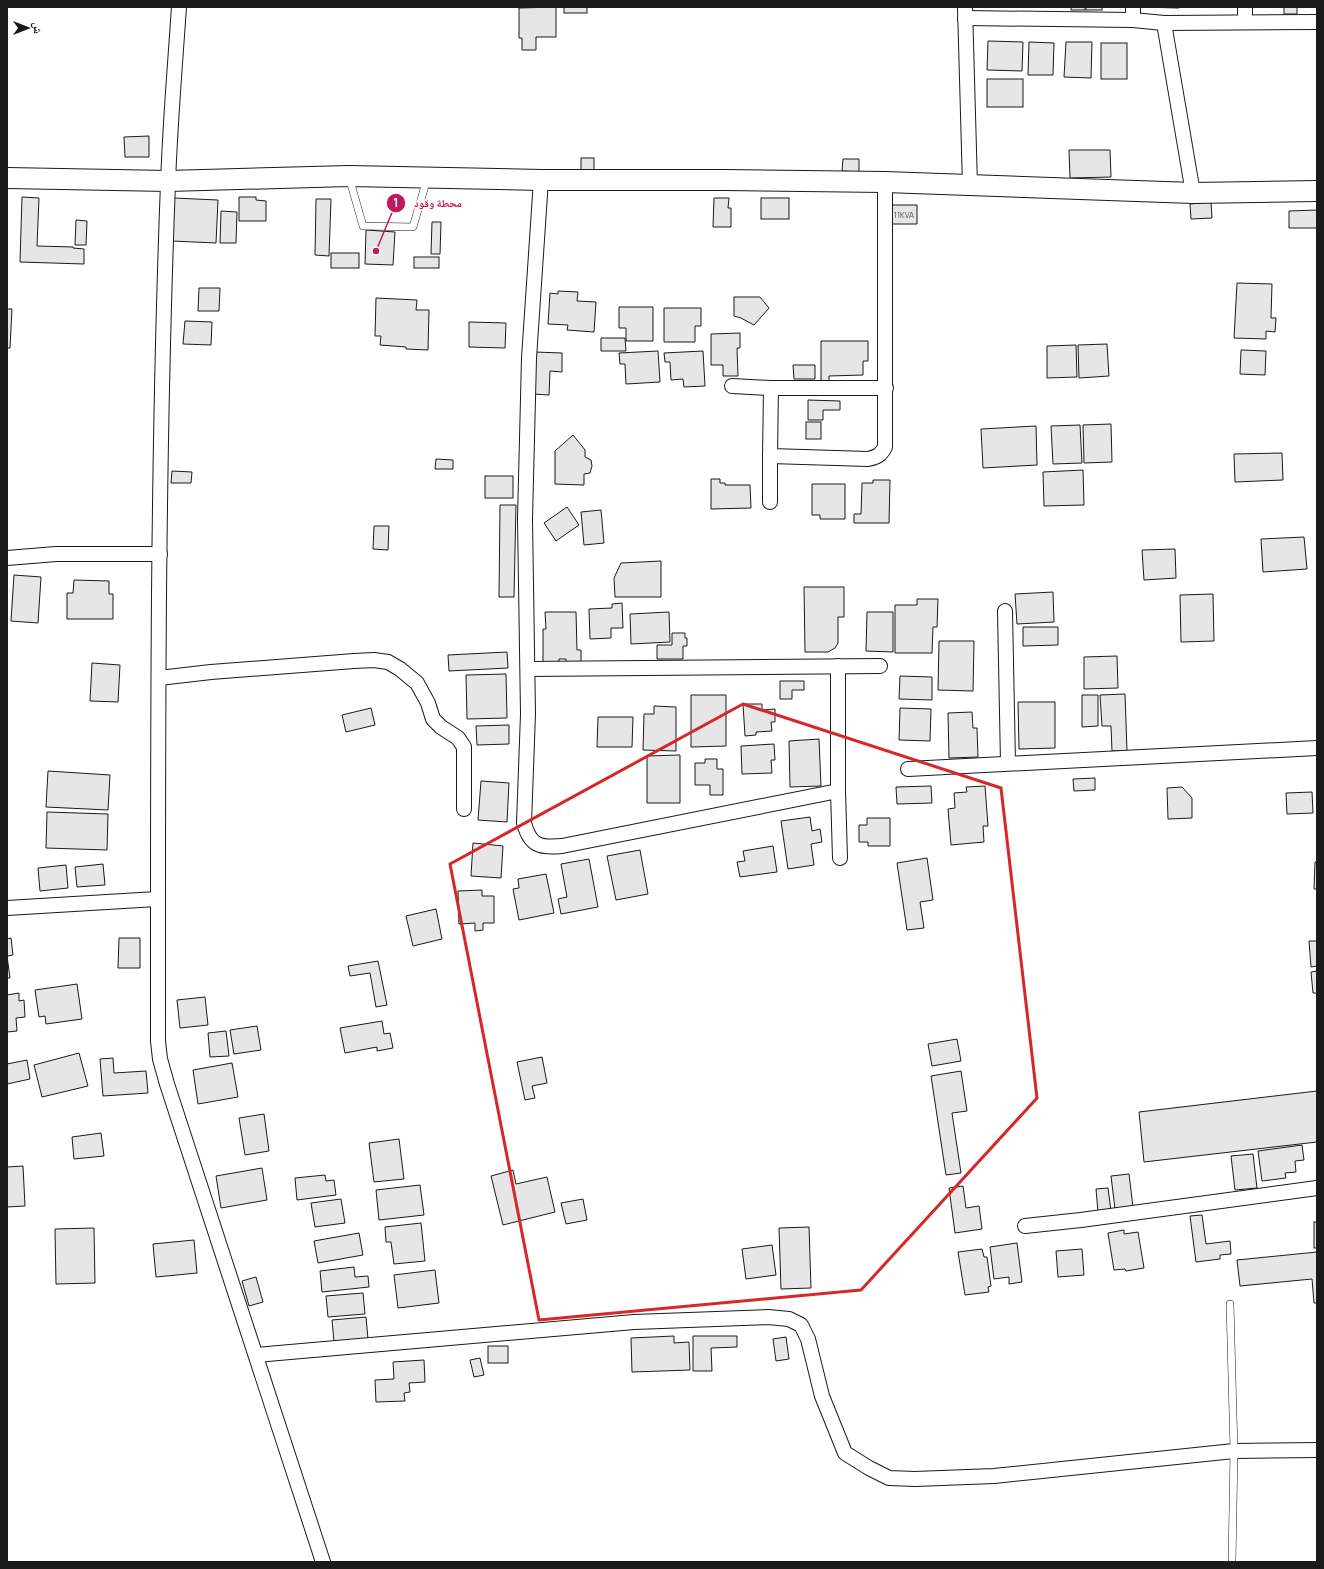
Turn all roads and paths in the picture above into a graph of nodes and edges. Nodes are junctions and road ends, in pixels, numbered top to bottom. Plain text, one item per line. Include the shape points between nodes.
1 (179, 7) edge
2 (1245, 7) edge
3 (965, 13) edge
4 (1133, 14) edge
5 (1245, 22) junction
6 (1317, 22) edge
7 (1164, 23) junction
8 (349, 176) junction
9 (428, 177) junction
10 (7, 178) edge
11 (541, 180) junction
12 (168, 181) junction
13 (885, 182) junction
14 (970, 186) junction
15 (1317, 191) edge
16 (1193, 193) junction
17 (732, 386) dead end
18 (770, 388) junction
19 (886, 388) junction
20 (770, 456) junction
21 (770, 502) dead end
22 (160, 554) junction
23 (7, 558) edge
24 (1005, 611) dead end
25 (838, 666) junction
26 (880, 666) dead end
27 (528, 669) junction
28 (159, 678) junction
29 (1317, 748) edge
30 (1008, 763) junction
31 (908, 769) dead end
32 (838, 791) junction
33 (464, 809) dead end
34 (840, 858) dead end
35 (157, 898) junction
36 (7, 908) edge
37 (1317, 1188) edge
38 (1025, 1226) dead end
39 (1230, 1304) dead end
40 (256, 1355) junction
41 (1234, 1450) junction
42 (1317, 1450) edge
43 (323, 1562) edge
44 (1232, 1562) edge

1 - 12 street
2 - 5 street
3 - 4 street
3 - 14 street
4 - 7 street
5 - 6 street
5 - 7 street
7 - 16 street
8 - 9 main road
8 - 9 lane via 363,226 413,227
8 - 12 main road
9 - 11 main road
10 - 12 main road
11 - 13 main road
11 - 27 street via 529,358 525,519
12 - 22 street
13 - 14 main road
13 - 19 street
14 - 16 main road
15 - 16 main road
17 - 18 street
18 - 19 street
18 - 20 street
19 - 20 street via 885,447 876,457
20 - 21 street
22 - 23 street via 56,554
22 - 28 street
24 - 30 street
25 - 26 street
25 - 27 street
25 - 32 street
27 - 32 street via 524,823 527,834 533,842 541,846 562,846
28 - 33 street via 354,661 388,662 400,668 417,683 434,719 458,738 464,747
28 - 35 street
29 - 30 street
30 - 31 street
32 - 34 street
35 - 36 street
35 - 40 street via 160,1059
37 - 38 street
39 - 41 lane
40 - 41 street via 634,1322 768,1317 789,1319 801,1324 808,1338 822,1396 845,1453 889,1478 994,1476
40 - 43 street
41 - 42 street
41 - 44 lane

